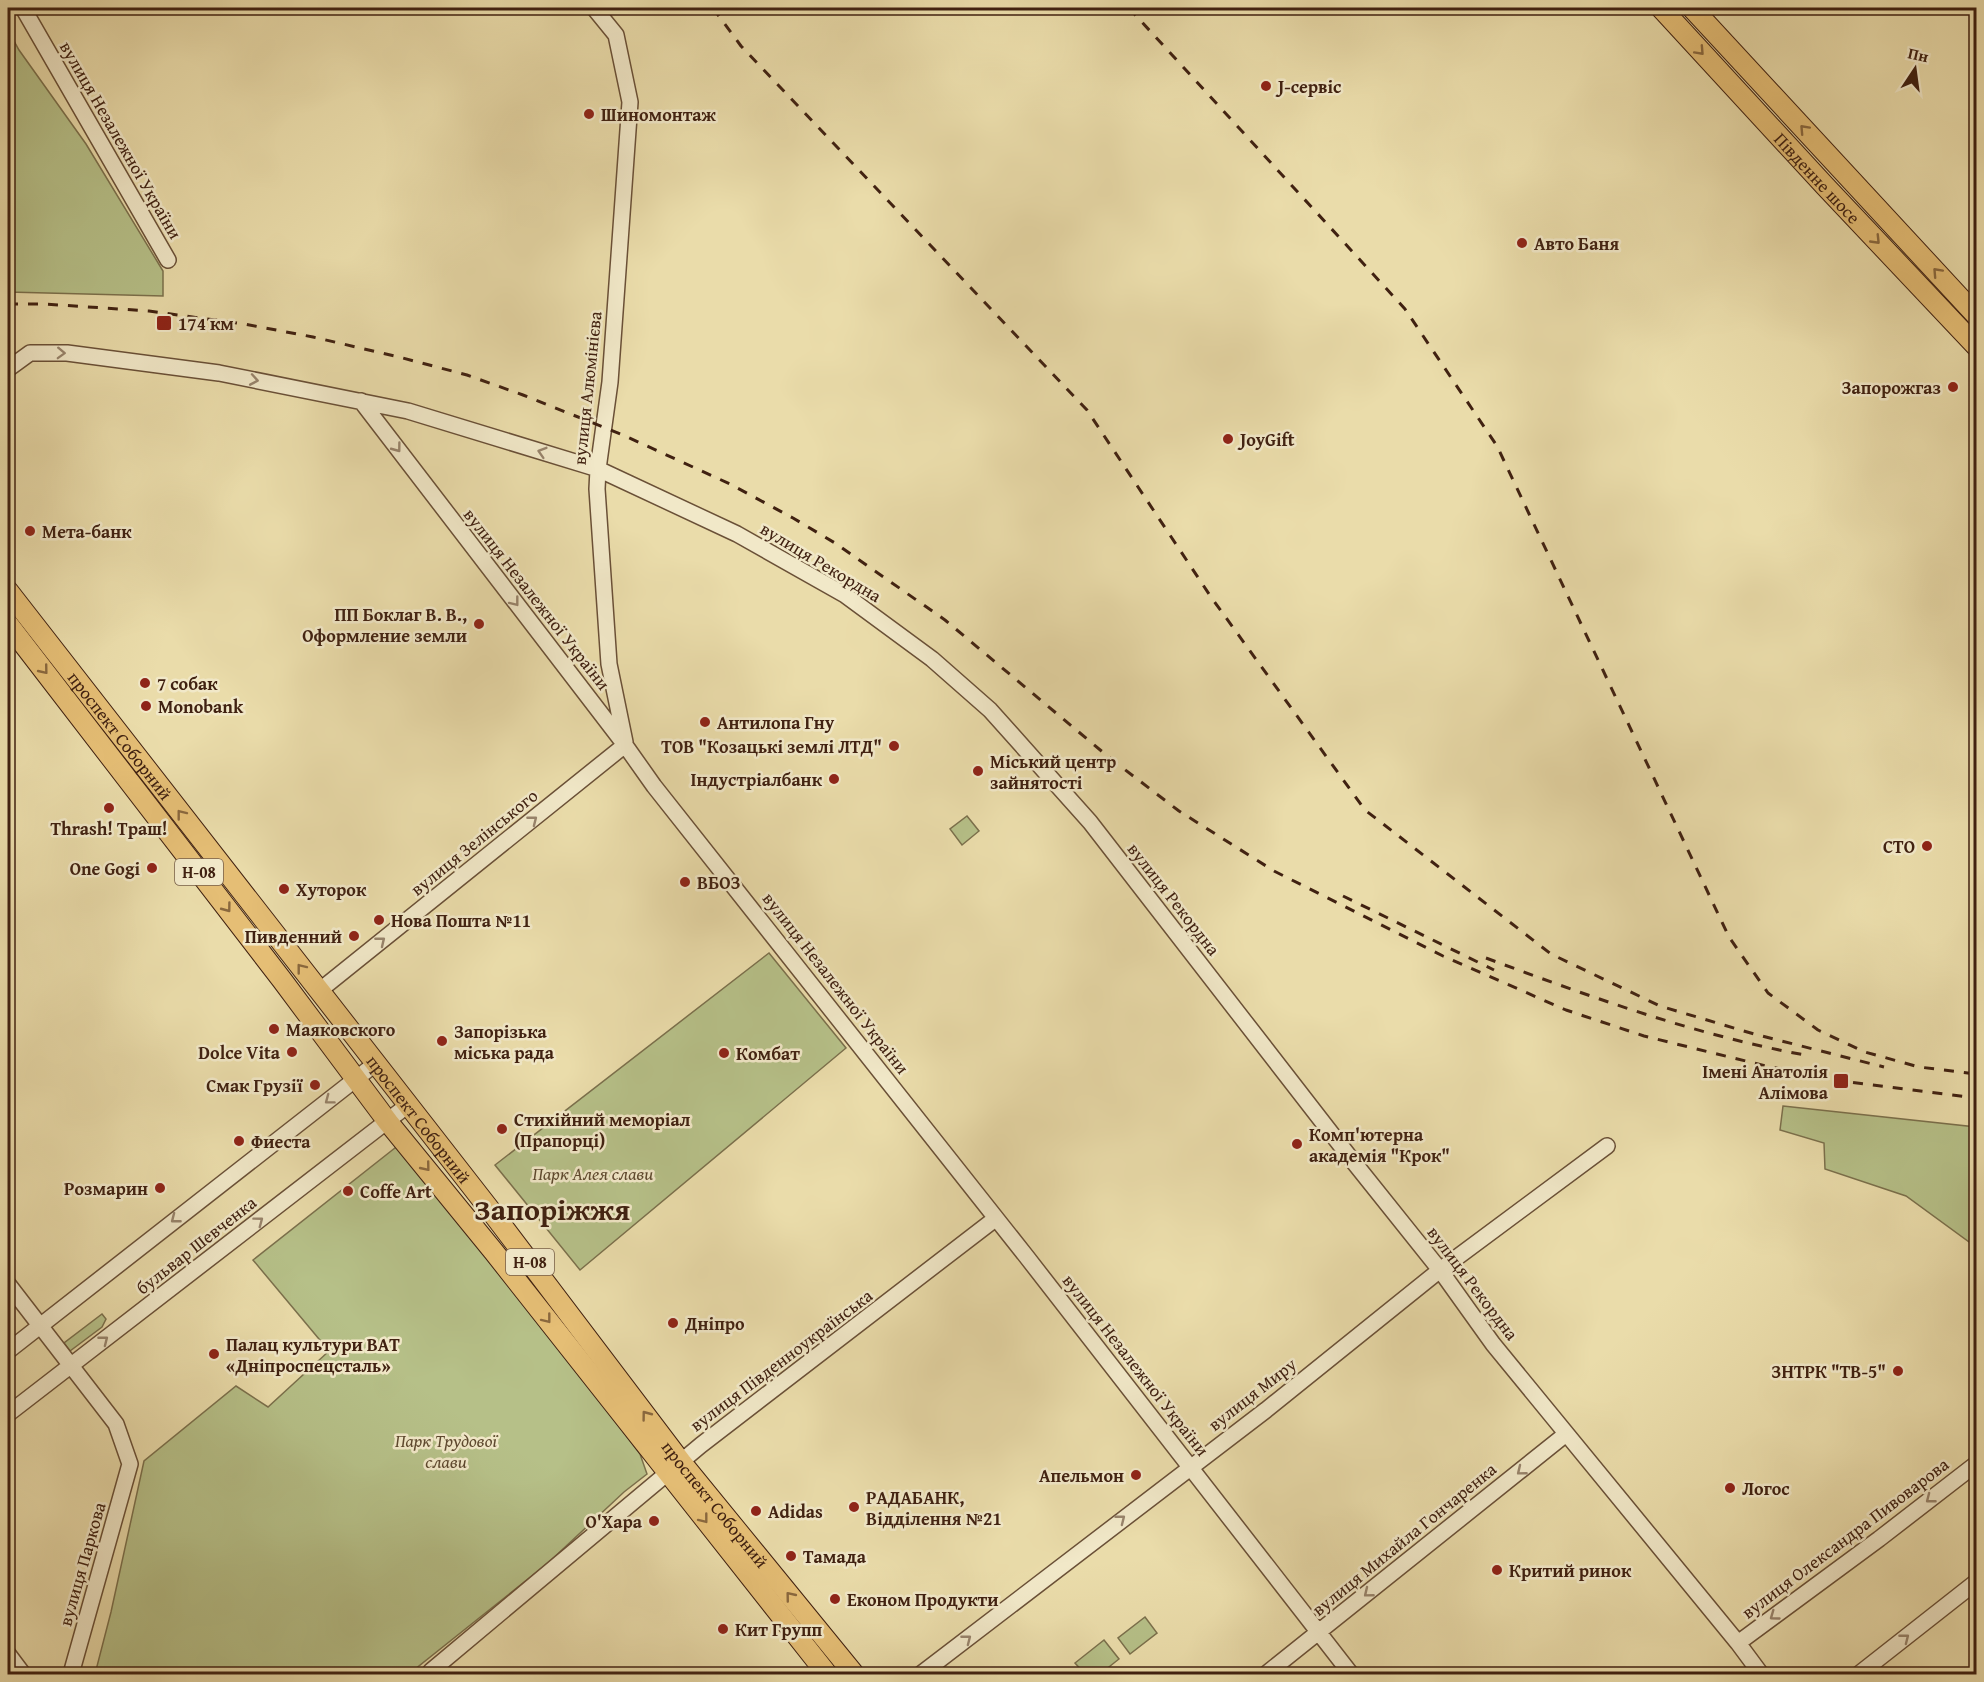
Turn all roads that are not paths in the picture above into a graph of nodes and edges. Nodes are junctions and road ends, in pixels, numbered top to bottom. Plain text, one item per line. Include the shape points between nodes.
1 (23, 8) edge
2 (594, 8) edge
3 (1661, 8) edge
4 (1692, 8) edge
5 (1844, 172) junction
6 (1825, 186) junction
7 (168, 260) dead end
8 (1977, 315) edge
9 (1977, 346) edge
10 (8, 369) edge
11 (361, 401) junction
12 (598, 469) junction
13 (8, 591) edge
14 (8, 624) edge
15 (626, 745) junction
16 (318, 991) junction
17 (375, 1064) junction
18 (357, 1078) junction
19 (408, 1106) junction
20 (388, 1122) junction
21 (1607, 1146) dead end
22 (995, 1219) junction
23 (1440, 1270) junction
24 (8, 1284) edge
25 (40, 1325) junction
26 (8, 1351) edge
27 (71, 1366) junction
28 (8, 1414) edge
29 (1566, 1434) junction
30 (1977, 1464) edge
31 (1190, 1466) junction
32 (675, 1467) junction
33 (1977, 1582) edge
34 (1318, 1633) junction
35 (1738, 1643) junction
36 (8, 1654) edge
37 (23, 1674) edge
38 (71, 1674) edge
39 (429, 1674) edge
40 (827, 1674) edge
41 (854, 1674) edge
42 (921, 1674) edge
43 (1266, 1674) edge
44 (1351, 1674) edge
45 (1761, 1674) edge
46 (1859, 1674) edge

1 - 7 street, вулиця Незалежної України
2 - 12 street, вулиця Алюмінієва via 616,35 630,102 610,382
3 -> 6 main road, Південне шосе
5 -> 4 main road, Південне шосе
5 - 6 main road
8 -> 5 main road, Південне шосе
6 -> 9 main road, Південне шосе
10 -> 11 street via 30,353 67,353 219,373
12 -> 11 street, вулиця Рекордна via 408,411
11 -> 15 street, вулиця Незалежної України
12 - 15 street, вулиця Алюмінієва via 609,664
12 - 23 street, вулиця Рекордна via 737,534 845,595 932,659 990,710 1090,822
16 -> 13 main road, проспект Соборний / Н-08
14 -> 18 main road, проспект Соборний / Н-08
16 -> 15 street, вулиця Зелінського
15 - 22 street, вулиця Незалежної України via 654,786
16 - 17 main road, проспект Соборний / Н-08
17 - 18 street, бульвар Шевченка
17 - 19 main road, проспект Соборний / Н-08
18 - 20 main road, проспект Соборний / Н-08
18 -> 25 street, бульвар Шевченка
19 - 20 street, бульвар Шевченка
32 -> 19 main road, проспект Соборний / Н-08 via 494,1215
27 -> 20 street, бульвар Шевченка
20 -> 32 main road, проспект Соборний / Н-08
21 - 23 street, вулиця Миру
22 - 31 street, вулиця Незалежної України
22 - 32 street, вулиця Південноукраїнська
23 - 29 street, вулиця Рекордна via 1493,1344
23 - 31 street, вулиця Миру
24 - 25 street
25 - 26 street, бульвар Шевченка
25 - 27 street
27 - 28 street, бульвар Шевченка
27 - 38 street, вулиця Паркова via 116,1424 130,1464
29 -> 34 street, вулиця Михайла Гончаренка
29 - 35 street, вулиця Рекордна
30 -> 35 street, вулиця Олександра Пивоварова
31 - 34 street, вулиця Незалежної України
42 -> 31 street, вулиця Миру
32 - 39 street, вулиця Південноукраїнська
32 -> 40 main road, проспект Соборний / Н-08
41 -> 32 main road, проспект Соборний / Н-08
46 -> 33 street
34 - 43 street, вулиця Михайла Гончаренка
34 - 44 street, вулиця Незалежної України
35 - 45 street, вулиця Рекордна
36 - 37 street

